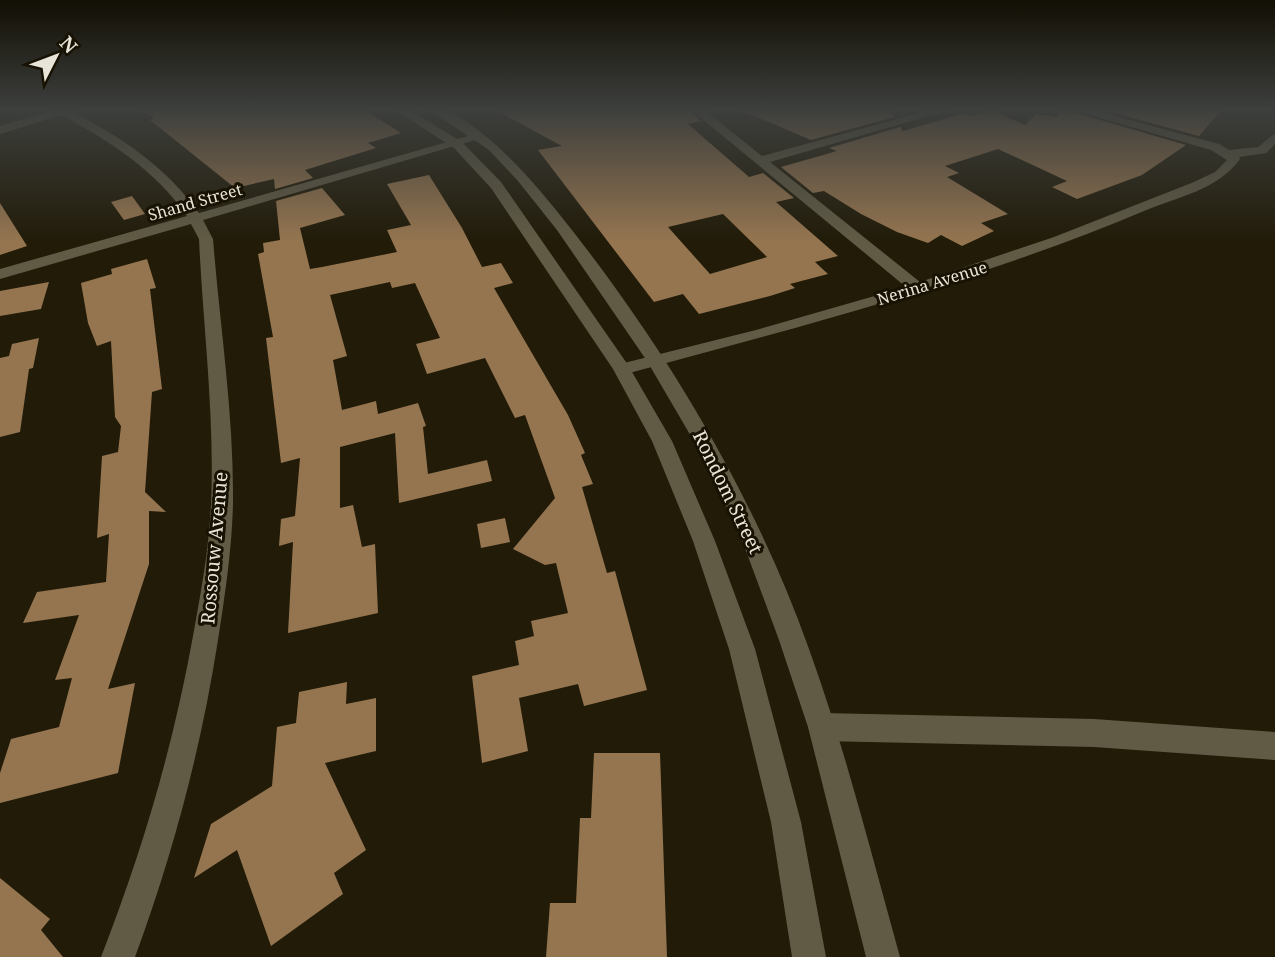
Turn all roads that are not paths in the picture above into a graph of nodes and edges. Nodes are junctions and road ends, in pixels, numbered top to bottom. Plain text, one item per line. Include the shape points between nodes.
1 (130, 153) edge
2 (431, 153) edge
3 (465, 153) edge
4 (498, 153) edge
5 (751, 153) edge
6 (791, 153) edge
7 (1217, 153) edge
8 (1251, 153) edge
9 (1228, 156) junction
10 (761, 161) junction
11 (198, 219) junction
12 (0, 274) edge
13 (917, 288) junction
14 (655, 359) junction
15 (622, 369) junction
16 (822, 727) junction
17 (1275, 746) edge
18 (117, 957) edge
19 (809, 957) edge
20 (883, 957) edge

1 - 11 street, Rossouw Avenue via 164,179
2 - 11 street, Shand Street
3 - 15 street, Rondom Street via 496,185
4 - 14 street, Rondom Street via 562,227
5 - 10 street
6 - 10 street
7 - 9 street
8 - 9 street
9 - 13 street, Nerina Avenue via 1203,182 1111,222
10 - 13 street
11 - 12 street, Shand Street
11 - 18 street, Rossouw Avenue via 206,239 220,417 222,491 215,584 178,783
13 - 14 street, Nerina Avenue
14 - 15 street, Nerina Avenue
14 - 16 street, Rondom Street via 750,531
15 - 19 street, Rondom Street via 662,441 742,649 786,822
16 - 17 street via 1094,733
16 - 20 street, Rondom Street

